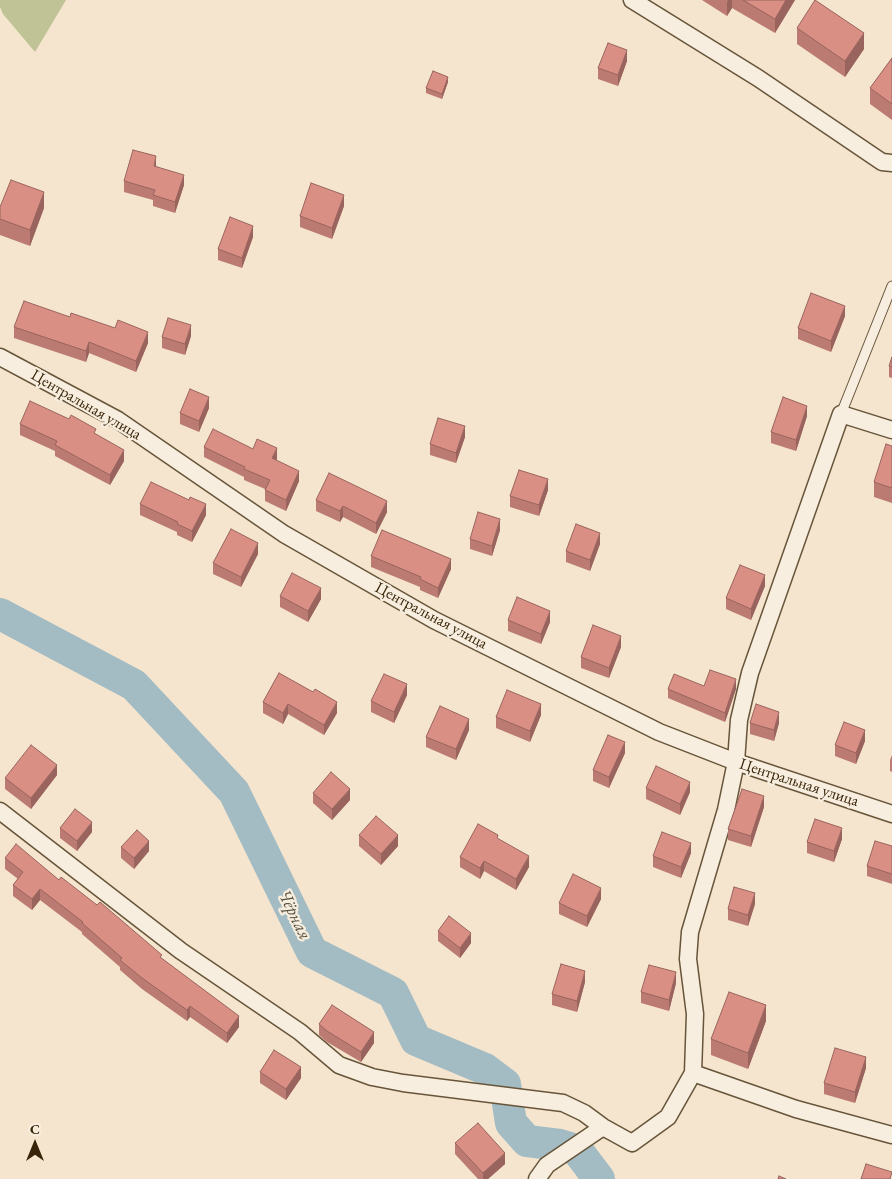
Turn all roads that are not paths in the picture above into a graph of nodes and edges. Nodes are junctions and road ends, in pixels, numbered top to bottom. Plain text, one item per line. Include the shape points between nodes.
1 (632, 0) edge
2 (892, 163) edge
3 (892, 286) edge
4 (0, 357) edge
5 (841, 414) junction
6 (892, 430) edge
7 (736, 762) junction
8 (0, 811) edge
9 (892, 814) edge
10 (693, 1074) junction
11 (602, 1128) junction
12 (892, 1135) edge
13 (537, 1179) edge

1 - 2 street via 882,162
3 - 5 lane
4 - 7 street, Центральная улица via 118,420 284,534 434,620 659,732
5 - 6 street
5 - 7 street via 750,673 739,720
7 - 9 street, Центральная улица
7 - 10 street via 726,810 690,932 688,959 695,1014
8 - 11 street via 181,951 300,1032 339,1064 372,1077 562,1103 584,1113
10 - 11 street via 668,1117 632,1143
10 - 12 street via 796,1109
11 - 13 street via 547,1165

